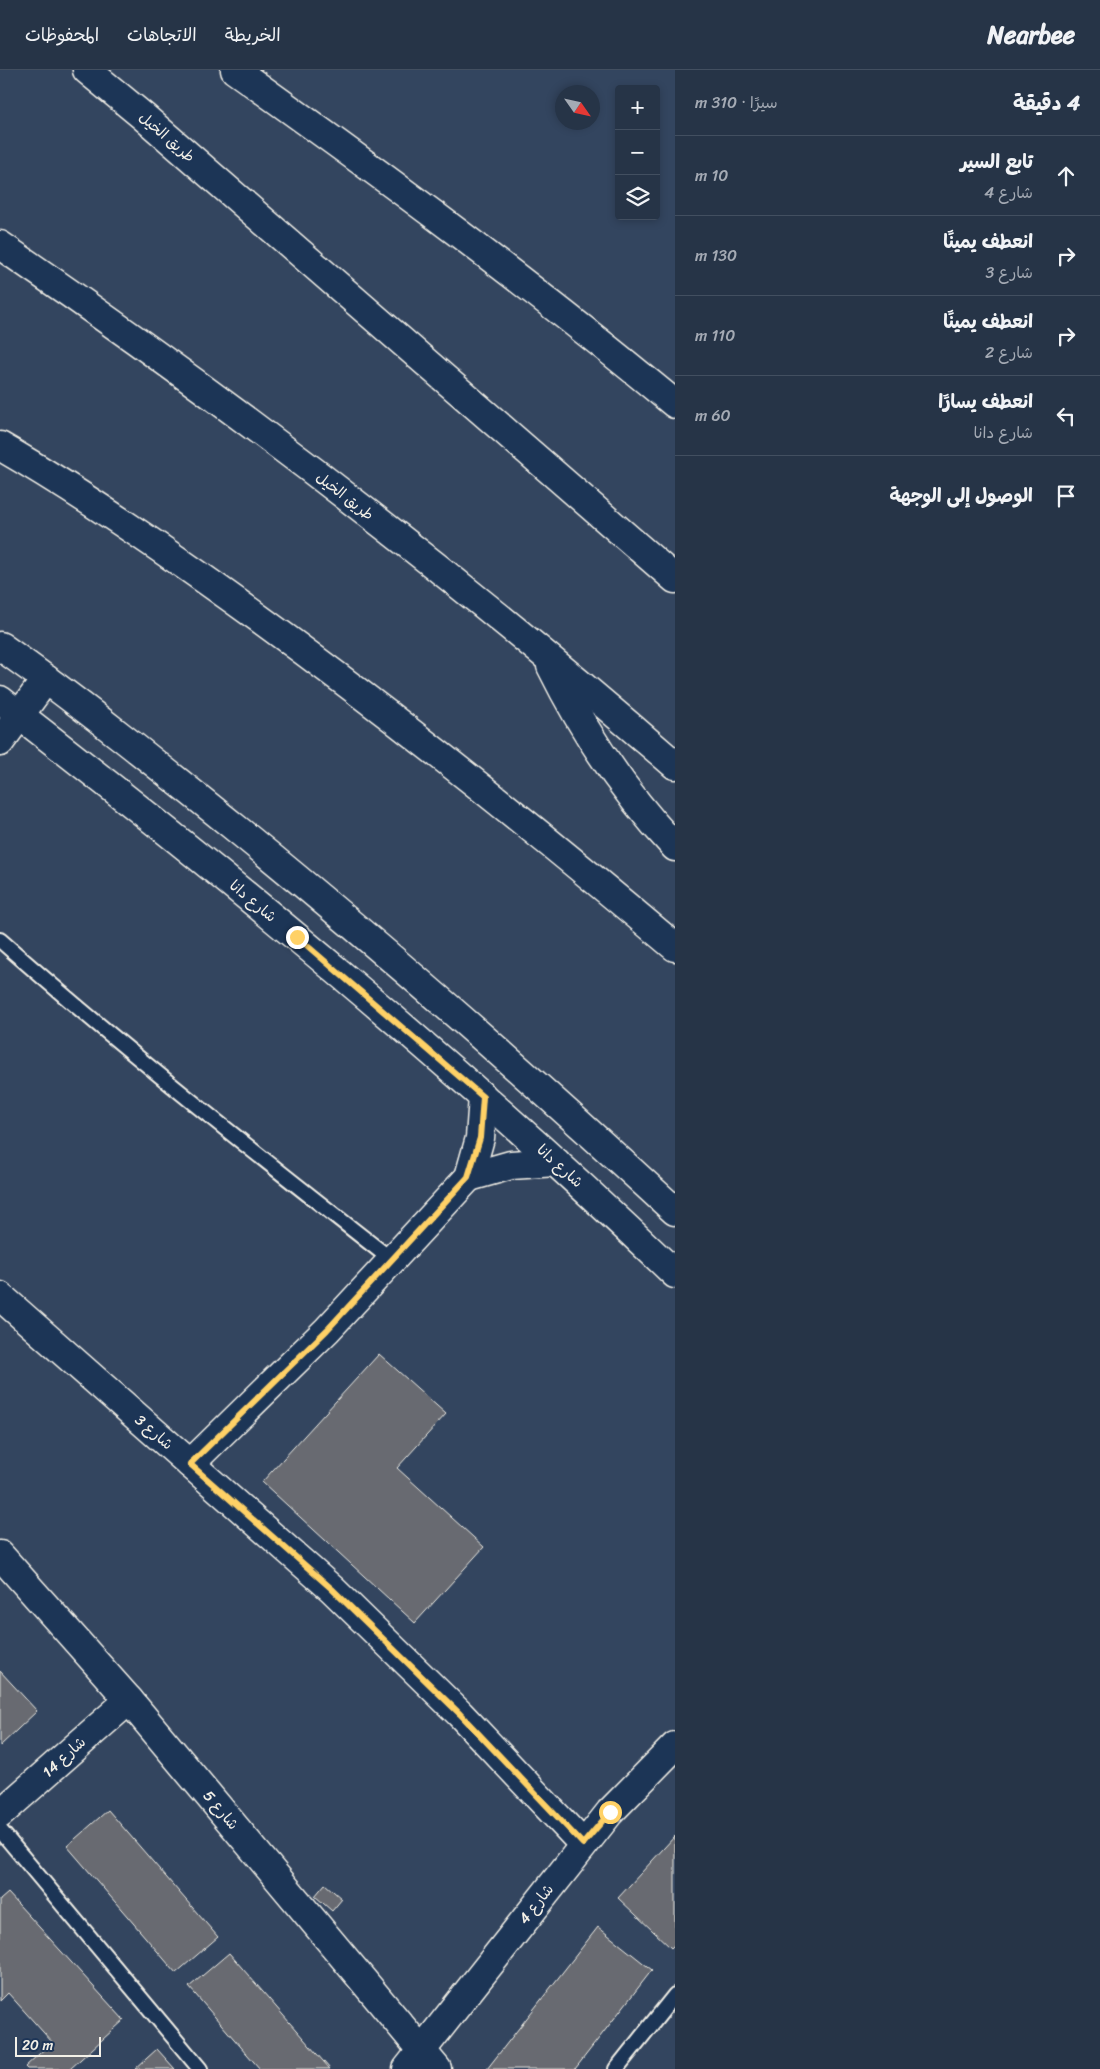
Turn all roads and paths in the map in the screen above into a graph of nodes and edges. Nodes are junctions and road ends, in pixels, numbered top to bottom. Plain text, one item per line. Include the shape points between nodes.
1 (87, 70) edge
2 (235, 70) edge
3 (0, 245) edge
4 (675, 404) edge
5 (0, 446) edge
6 (675, 579) edge
7 (0, 646) edge
8 (546, 656) junction
9 (46, 679) junction
10 (10, 708) edge
11 (0, 742) edge
12 (675, 765) edge
13 (675, 847) edge
14 (0, 940) edge
15 (675, 947) edge
16 (483, 1097) junction
17 (556, 1162) junction
18 (468, 1177) junction
19 (675, 1211) edge
20 (393, 1261) junction
21 (675, 1274) edge
22 (0, 1296) edge
23 (190, 1464) junction
24 (0, 1555) edge
25 (129, 1700) junction
26 (675, 1746) edge
27 (0, 1814) edge
28 (0, 1830) edge
29 (583, 1844) junction
30 (675, 1995) edge
31 (422, 2062) edge
32 (200, 2069) edge
33 (616, 2069) edge

1 - 6 main road, طريق الخيل
2 - 4 main road via 509,271
3 - 8 main road, طريق الخيل via 302,462
5 - 15 main road via 139,533 306,652 557,847
7 - 9 main road
8 - 12 main road, طريق الخيل
8 - 13 main road via 575,713 605,761
9 - 10 main road
9 - 19 main road via 303,884 428,990
10 - 11 main road
10 - 16 main road, شارع دانا via 254,902
14 - 20 lane via 271,1166
16 - 17 main road, شارع دانا
16 - 18 main road via 480,1138
17 - 18 main road via 511,1165
17 - 21 main road, شارع دانا
18 - 20 main road
20 - 23 main road via 280,1378
22 - 23 main road, شارع 3
23 - 29 main road, شارع 3 via 339,1596 460,1714
24 - 25 main road, شارع 5
25 - 27 main road, شارع 14
25 - 31 main road, شارع 5
26 - 29 main road, شارع 4
28 - 32 lane
29 - 31 main road, شارع 4
30 - 33 lane

